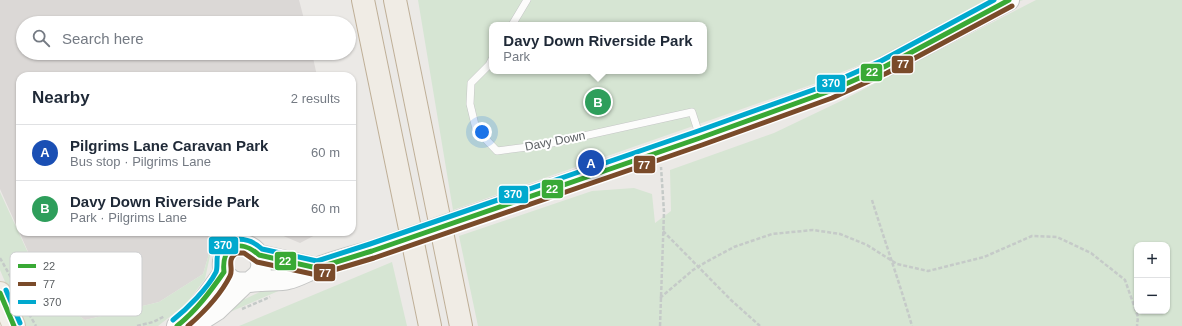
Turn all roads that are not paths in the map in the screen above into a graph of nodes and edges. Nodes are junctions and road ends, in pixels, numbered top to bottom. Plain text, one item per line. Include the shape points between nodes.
1 (363, 0) edge
2 (395, 0) edge
3 (527, 0) edge
4 (1009, 0) edge
5 (514, 22) edge
6 (489, 65) edge
7 (700, 138) junction
8 (223, 236) edge
9 (227, 251) junction
10 (259, 255) junction
11 (317, 268) junction
12 (224, 272) junction
13 (248, 282) junction
14 (0, 293) edge
15 (14, 326) edge
16 (177, 326) edge
17 (192, 326) edge
18 (430, 326) edge
19 (461, 326) edge

1 - 18 highway
2 - 19 highway
3 - 5 lane
4 - 7 main road via 857,80
6 - 7 lane, Davy Down via 471,83 470,104 476,129 497,151 543,145 692,112
7 - 11 main road, bridge
8 - 9 lane
9 - 10 main road via 233,246 240,245 254,249
9 - 12 main road via 222,266
10 - 11 main road
10 - 13 main road via 261,262 258,276
11 - 13 main road via 288,279
12 - 13 main road via 230,280 237,283
12 - 16 main road via 207,298
13 - 17 main road via 218,310
14 - 15 main road

